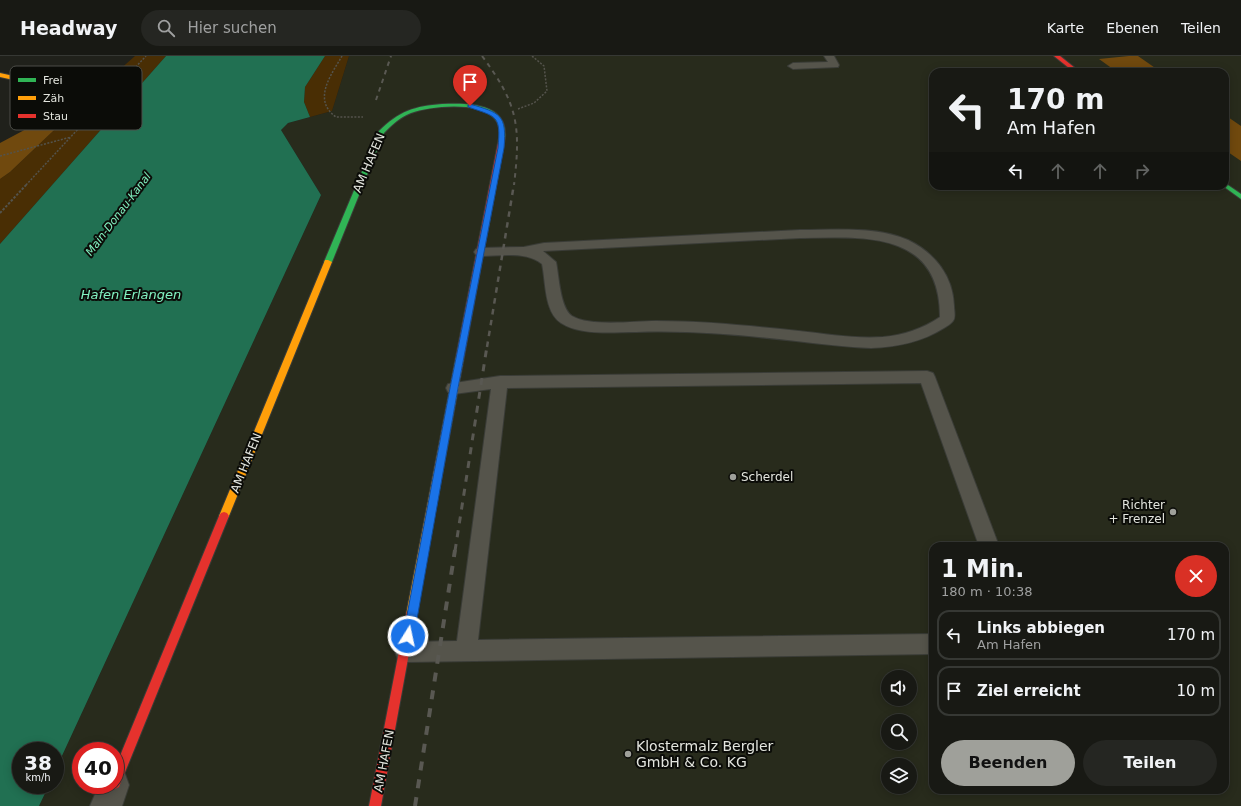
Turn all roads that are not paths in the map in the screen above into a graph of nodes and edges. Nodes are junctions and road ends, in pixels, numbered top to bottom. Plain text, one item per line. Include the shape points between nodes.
1 (829, 56) edge
2 (1057, 56) edge
3 (794, 66) dead end
4 (1073, 68) edge
5 (0, 75) edge
6 (10, 77) edge
7 (1229, 188) edge
8 (1241, 197) edge
9 (524, 251) junction
10 (481, 252) junction
11 (500, 382) junction
12 (454, 388) junction
13 (988, 542) edge
14 (929, 644) edge
15 (466, 650) junction
16 (406, 652) junction
17 (124, 762) edge
18 (111, 794) edge
19 (106, 806) edge
20 (375, 806) edge

1 - 3 lane via 834,65
2 - 4 street
5 - 6 street
7 - 8 street
9 - 9 lane via 540,255 549,262 557,306 566,319 578,325 665,325 873,342 894,341 926,333 947,319 943,282 933,263 922,251 901,241 877,236 800,234 544,247
9 - 10 lane
10 - 12 street, AM HAFEN
10 - 17 street, AM HAFEN via 501,148 501,122 496,115 455,104 424,107 393,120 381,132
11 - 12 lane
11 - 13 lane via 927,377
11 - 15 lane
12 - 16 street, AM HAFEN
14 - 15 lane
15 - 16 lane
16 - 20 street, AM HAFEN
18 - 19 street, AM HAFEN

